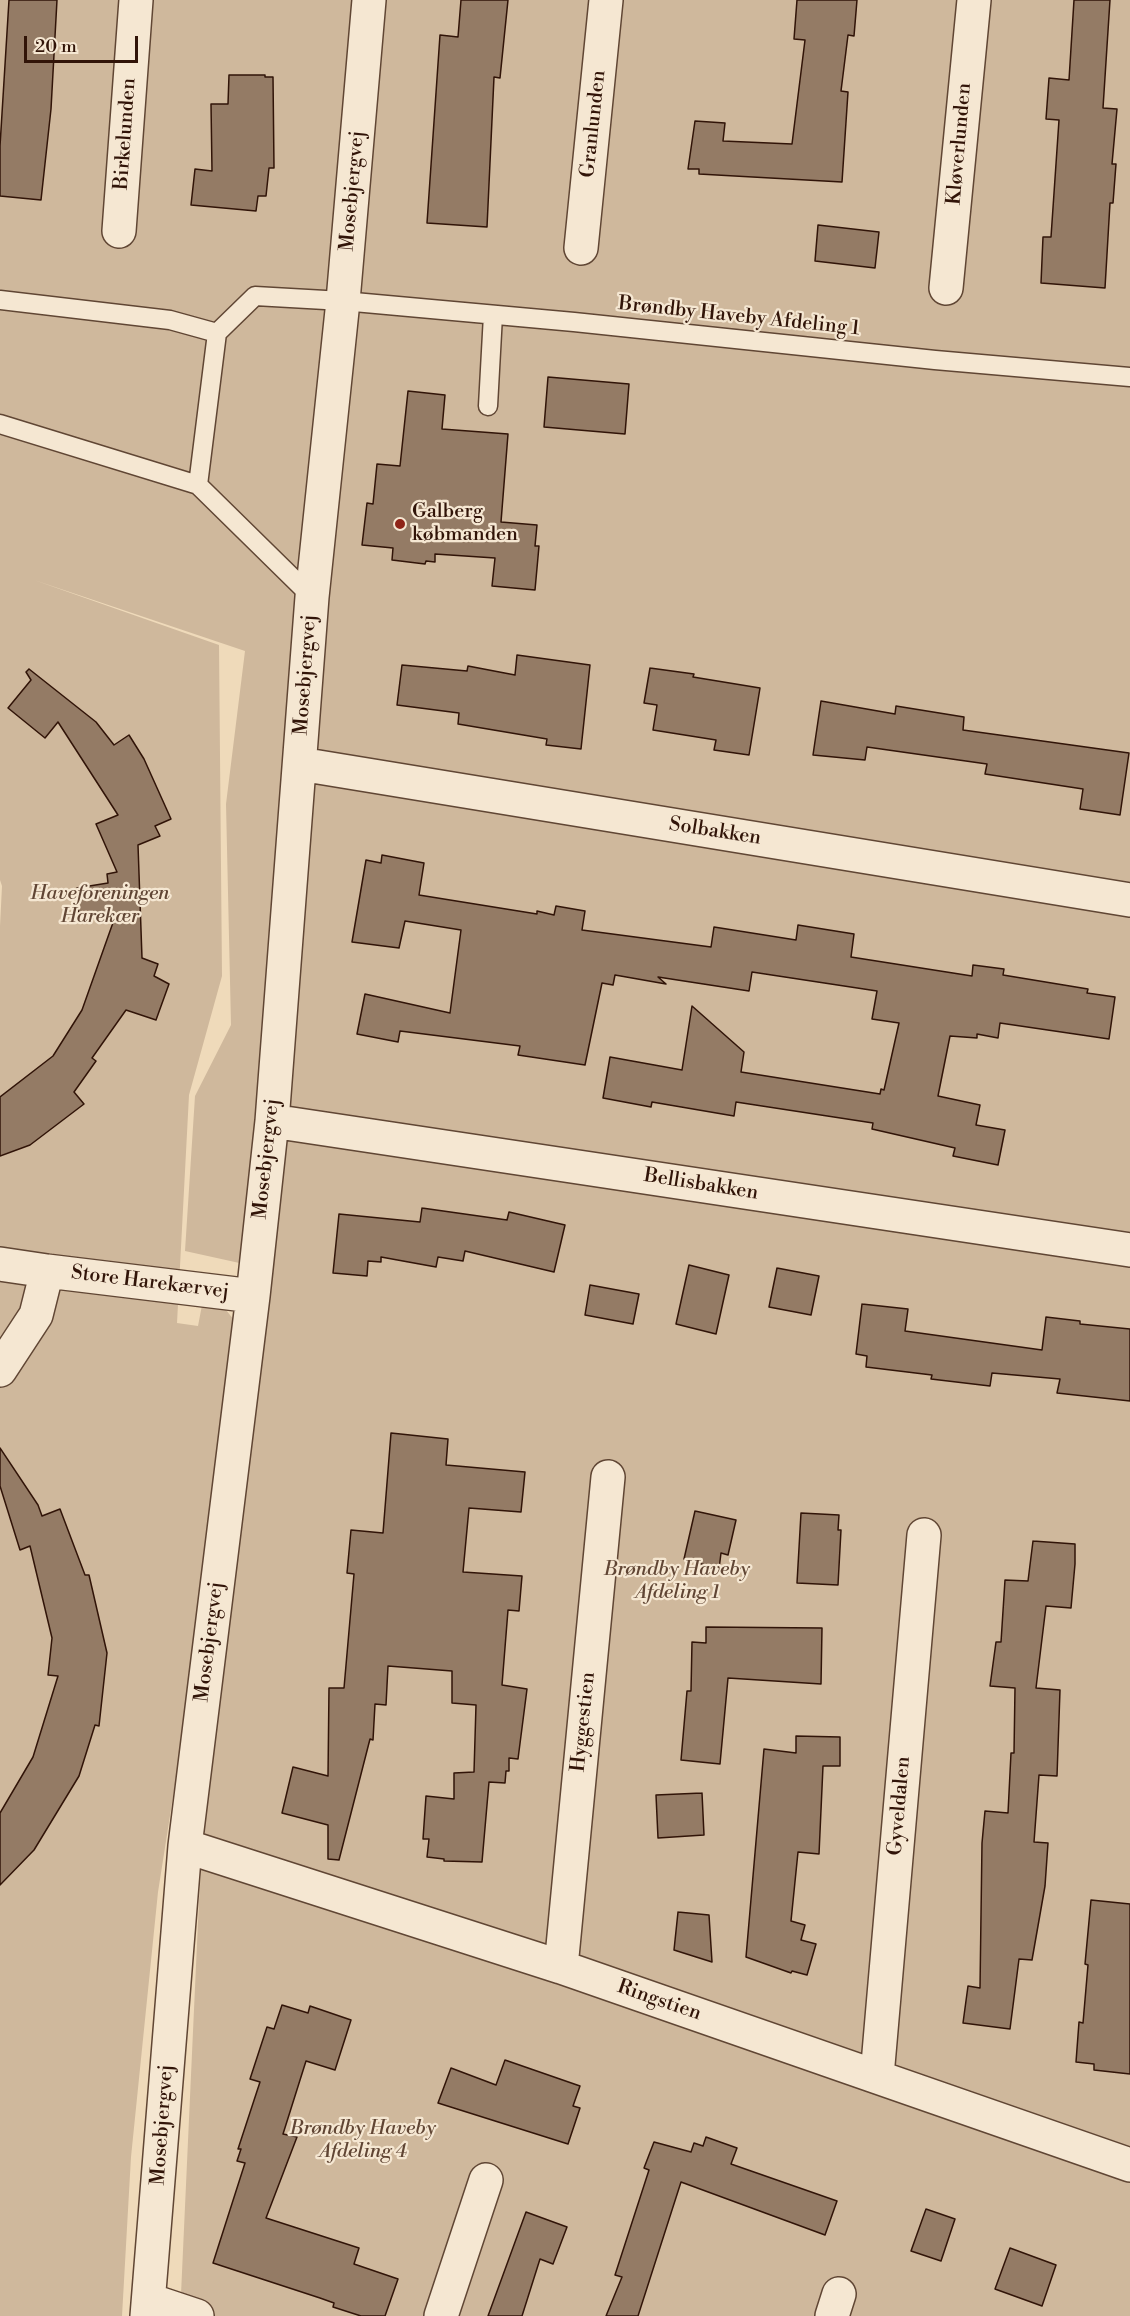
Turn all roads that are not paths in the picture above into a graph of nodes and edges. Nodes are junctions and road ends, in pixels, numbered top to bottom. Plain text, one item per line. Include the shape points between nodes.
1 (136, 0) edge
2 (369, 0) edge
3 (606, 0) edge
4 (974, 0) edge
5 (118, 231) dead end
6 (581, 248) dead end
7 (946, 288) dead end
8 (0, 300) edge
9 (343, 301) junction
10 (493, 315) junction
11 (218, 333) junction
12 (1130, 377) edge
13 (488, 406) dead end
14 (0, 424) edge
15 (198, 485) junction
16 (312, 597) junction
17 (300, 764) junction
18 (1130, 900) edge
19 (272, 1121) junction
20 (1130, 1250) edge
21 (0, 1264) edge
22 (47, 1271) junction
23 (253, 1296) junction
24 (0, 1370) edge
25 (608, 1477) dead end
26 (924, 1535) dead end
27 (185, 1846) junction
28 (561, 1967) junction
29 (877, 2076) junction
30 (1130, 2165) edge
31 (486, 2180) dead end
32 (148, 2308) edge
33 (197, 2316) edge
34 (441, 2316) edge

1 - 5 street, Birkelunden
2 - 9 street, Mosebjergvej
3 - 6 street, Granlunden
4 - 7 street, Kløverlunden
8 - 11 lane via 170,320
9 - 10 lane, Brøndby Haveby Afdeling 1
9 - 11 lane, Brøndby Haveby Afdeling 1 via 255,296
9 - 16 street, Mosebjergvej
10 - 12 lane, Brøndby Haveby Afdeling 1
10 - 13 lane
11 - 15 lane
14 - 15 lane
15 - 16 lane
16 - 17 street, Mosebjergvej
17 - 18 street, Solbakken
17 - 19 street, Mosebjergvej
19 - 20 street, Bellisbakken
19 - 23 street, Mosebjergvej
21 - 22 street, Store Harekærvej
22 - 23 street, Store Harekærvej
22 - 24 street, Store Harekærvej via 36,1315
23 - 27 street, Mosebjergvej
25 - 28 street, Hyggestien
26 - 29 street, Gyveldalen
27 - 28 street, Ringstien
27 - 32 street, Mosebjergvej
28 - 29 street, Ringstien
29 - 30 street, Ringstien
31 - 34 street
32 - 33 street

